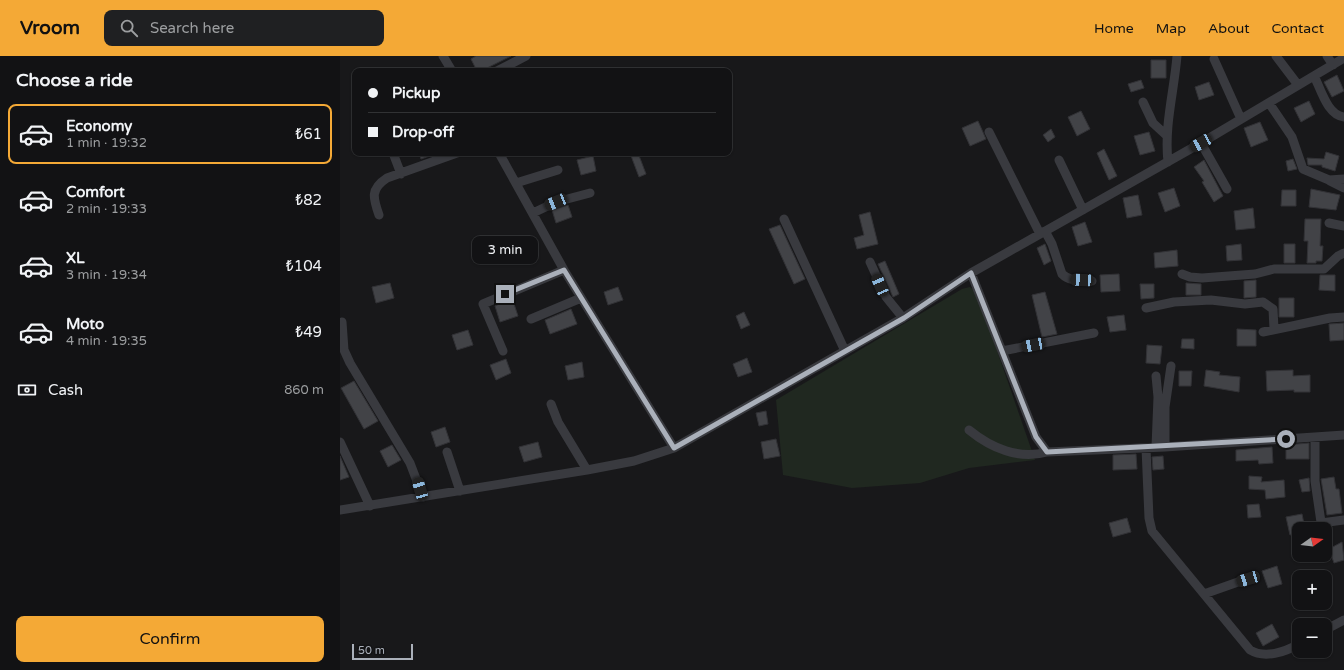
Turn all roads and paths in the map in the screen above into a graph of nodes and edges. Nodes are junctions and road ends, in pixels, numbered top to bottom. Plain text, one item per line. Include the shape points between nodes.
1 (443, 56) edge
2 (526, 56) edge
3 (1177, 56) edge
4 (1276, 56) edge
5 (1327, 56) edge
6 (1344, 58) edge
7 (1214, 59) dead end
8 (1333, 65) junction
9 (450, 68) edge
10 (503, 68) edge
11 (1314, 76) junction
12 (1298, 85) junction
13 (1143, 102) dead end
14 (1269, 103) junction
15 (1344, 117) edge
16 (1241, 119) junction
17 (989, 132) dead end
18 (1166, 135) junction
19 (1201, 143) junction
20 (394, 156) edge
21 (449, 156) edge
22 (501, 156) edge
23 (1059, 160) dead end
24 (1168, 162) junction
25 (558, 170) dead end
26 (401, 174) junction
27 (1344, 179) edge
28 (1329, 180) junction
29 (516, 183) junction
30 (1344, 188) edge
31 (1227, 189) dead end
32 (590, 193) dead end
33 (1083, 210) junction
34 (533, 213) junction
35 (379, 215) dead end
36 (784, 219) dead end
37 (1330, 223) dead end
38 (1344, 226) edge
39 (1043, 232) junction
40 (1344, 253) edge
41 (870, 262) dead end
42 (564, 270) junction
43 (971, 273) junction
44 (1182, 274) dead end
45 (1092, 281) dead end
46 (581, 298) junction
47 (1146, 308) dead end
48 (1344, 317) edge
49 (904, 318) junction
50 (531, 319) dead end
51 (342, 322) dead end
52 (1274, 329) junction
53 (1263, 332) dead end
54 (1094, 333) dead end
55 (503, 351) dead end
56 (845, 351) junction
57 (1002, 351) junction
58 (1171, 366) dead end
59 (1156, 376) dead end
60 (551, 404) dead end
61 (970, 430) dead end
62 (1344, 435) edge
63 (1315, 437) junction
64 (340, 442) edge
65 (1156, 447) junction
66 (674, 448) junction
67 (447, 452) dead end
68 (1047, 452) junction
69 (587, 470) junction
70 (460, 491) junction
71 (423, 497) junction
72 (370, 506) junction
73 (340, 510) edge
74 (1344, 520) edge
75 (1321, 522) edge
76 (1332, 523) edge
77 (1256, 576) dead end
78 (1204, 594) junction
79 (1344, 620) edge
80 (1332, 626) edge
81 (1292, 647) edge

1 - 9 street
2 - 10 street
3 - 18 street
4 - 12 street
5 - 8 street
6 - 8 street
7 - 16 street
8 - 11 street
11 - 12 street
11 - 15 street via 1331,110 1337,116
12 - 14 street
13 - 18 street via 1153,123
14 - 16 street
14 - 28 street via 1292,137 1303,169
16 - 19 street
17 - 39 street
18 - 24 street
19 - 24 street
19 - 31 street
20 - 26 street
21 - 26 street
22 - 29 street
23 - 33 street
24 - 33 street
25 - 29 street
26 - 35 street via 387,178 374,190
27 - 28 street
28 - 30 street
29 - 34 street
32 - 34 street via 556,202
33 - 39 street
34 - 42 street
36 - 56 street
37 - 38 street
39 - 43 street
39 - 45 street via 1052,244 1062,274 1073,280
40 - 44 street via 1324,269 1274,269 1255,274 1202,278
41 - 49 street via 886,297
42 - 46 street
42 - 55 street via 483,304
43 - 49 street
43 - 57 street
46 - 50 street
46 - 66 street
47 - 52 street via 1174,302 1210,300 1245,304 1264,302 1273,309
48 - 52 street
49 - 56 street
51 - 71 street via 347,357 410,463
52 - 53 street
54 - 57 street
56 - 66 street
57 - 68 street via 1036,437
58 - 65 street
59 - 65 street
60 - 69 street via 558,422
61 - 68 street via 981,440 1000,449 1035,456
62 - 63 street
63 - 65 street
63 - 75 street via 1315,481
64 - 72 street
65 - 68 street
65 - 78 street via 1149,518 1152,531
66 - 69 street via 634,461
67 - 70 street
69 - 70 street
70 - 71 street
71 - 72 street
72 - 73 street
74 - 76 street
77 - 78 street
78 - 81 street via 1255,653 1275,653
79 - 80 street

